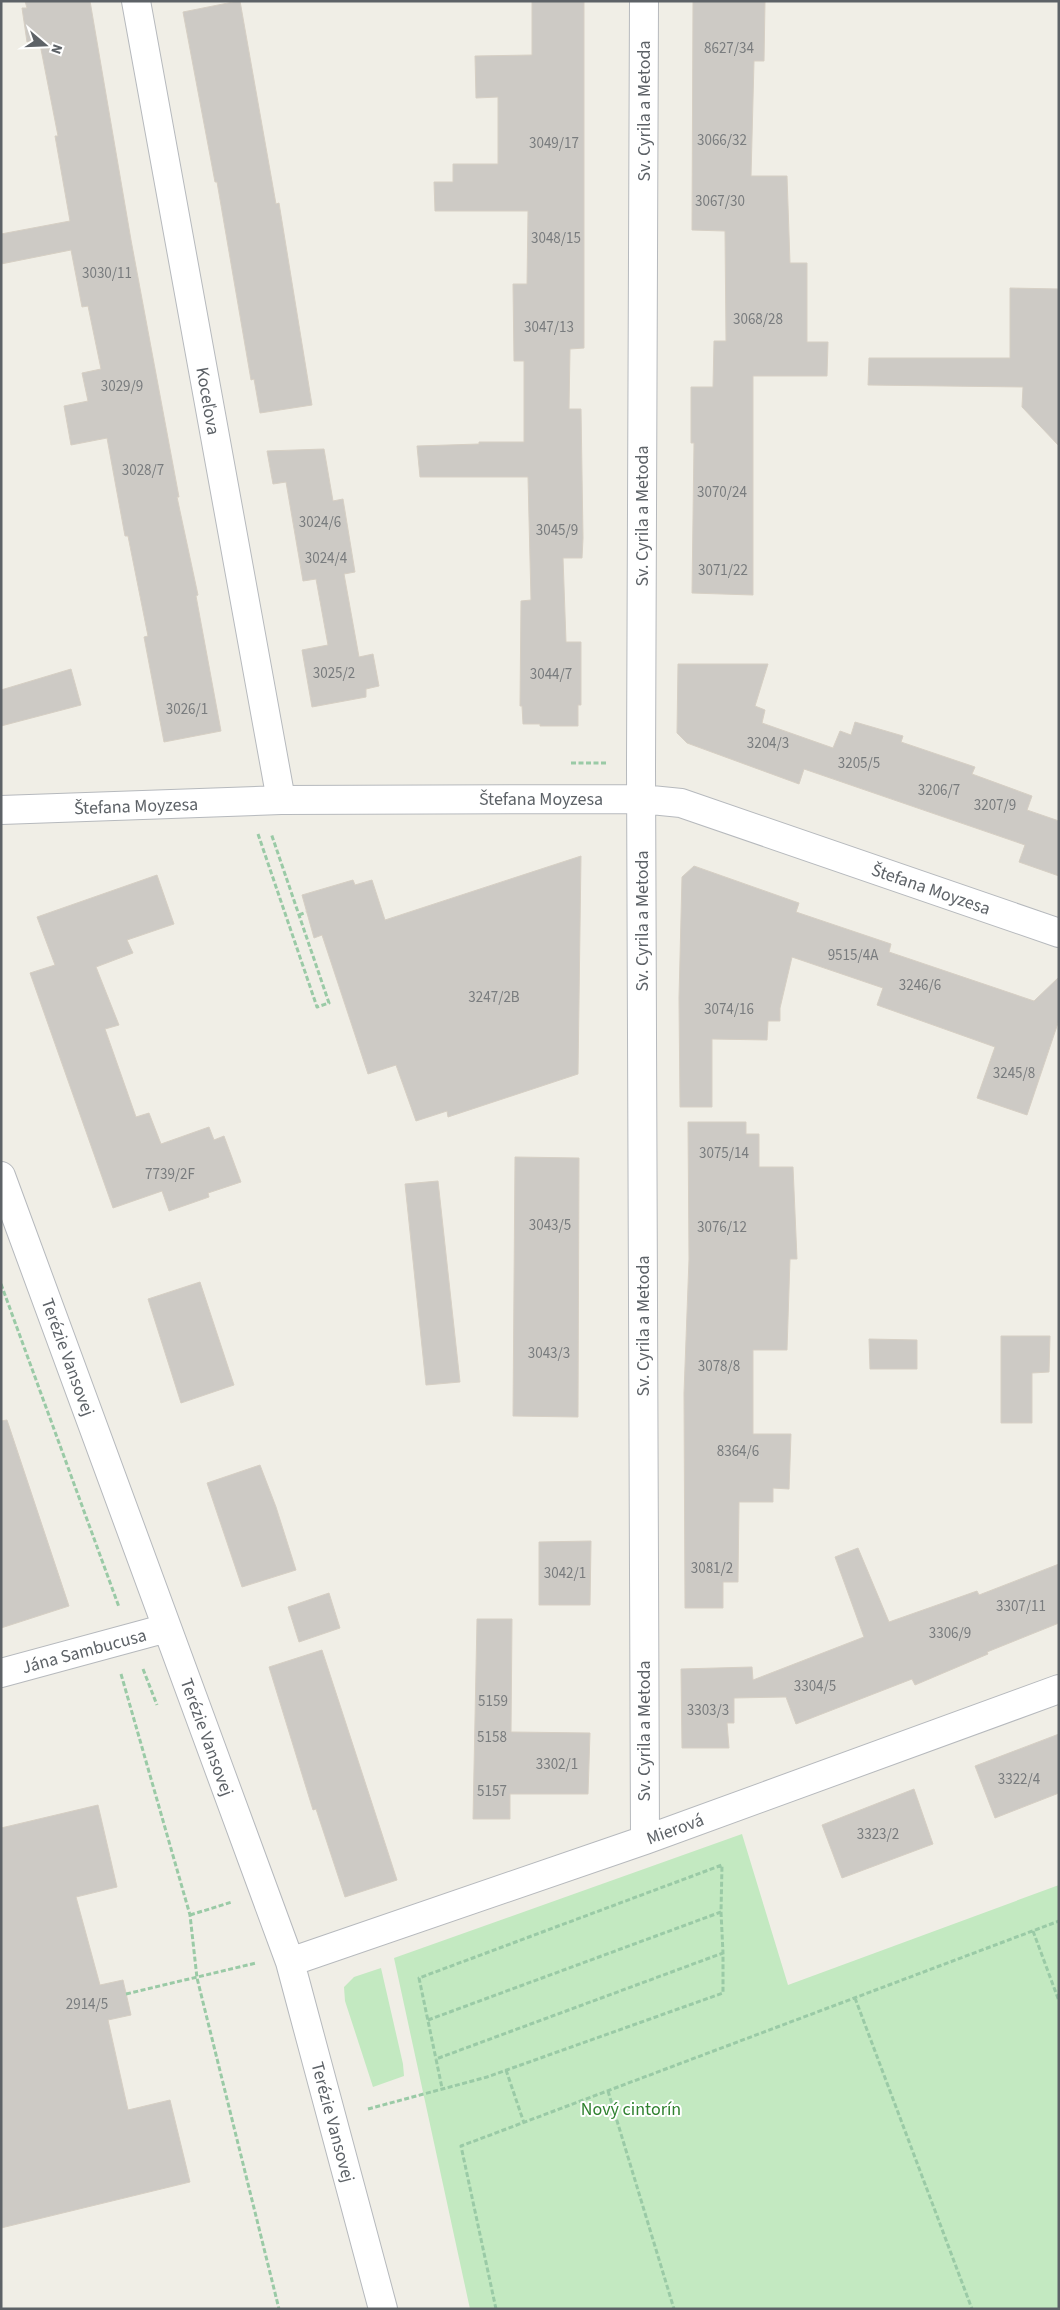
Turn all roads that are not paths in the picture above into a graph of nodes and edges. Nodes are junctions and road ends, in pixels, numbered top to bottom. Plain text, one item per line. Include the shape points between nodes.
1 (136, 1) edge
2 (644, 1) edge
3 (641, 799) junction
4 (281, 800) junction
5 (1, 810) edge
6 (1059, 933) edge
7 (1, 1176) edge
8 (167, 1628) junction
9 (1, 1673) edge
10 (1059, 1689) edge
11 (645, 1840) junction
12 (290, 1962) junction
13 (383, 2309) edge

1 - 4 street, Koceľova
2 - 3 street, Sv. Cyrila a Metoda
3 - 4 street, Štefana Moyzesa
3 - 6 street, Štefana Moyzesa via 681,803
3 - 11 street, Sv. Cyrila a Metoda
4 - 5 street, Štefana Moyzesa
7 - 8 street, Terézie Vansovej
8 - 9 street, Jána Sambucusa
8 - 12 street, Terézie Vansovej
10 - 11 street, Mierová
11 - 12 street, Mierová
12 - 13 street, Terézie Vansovej

